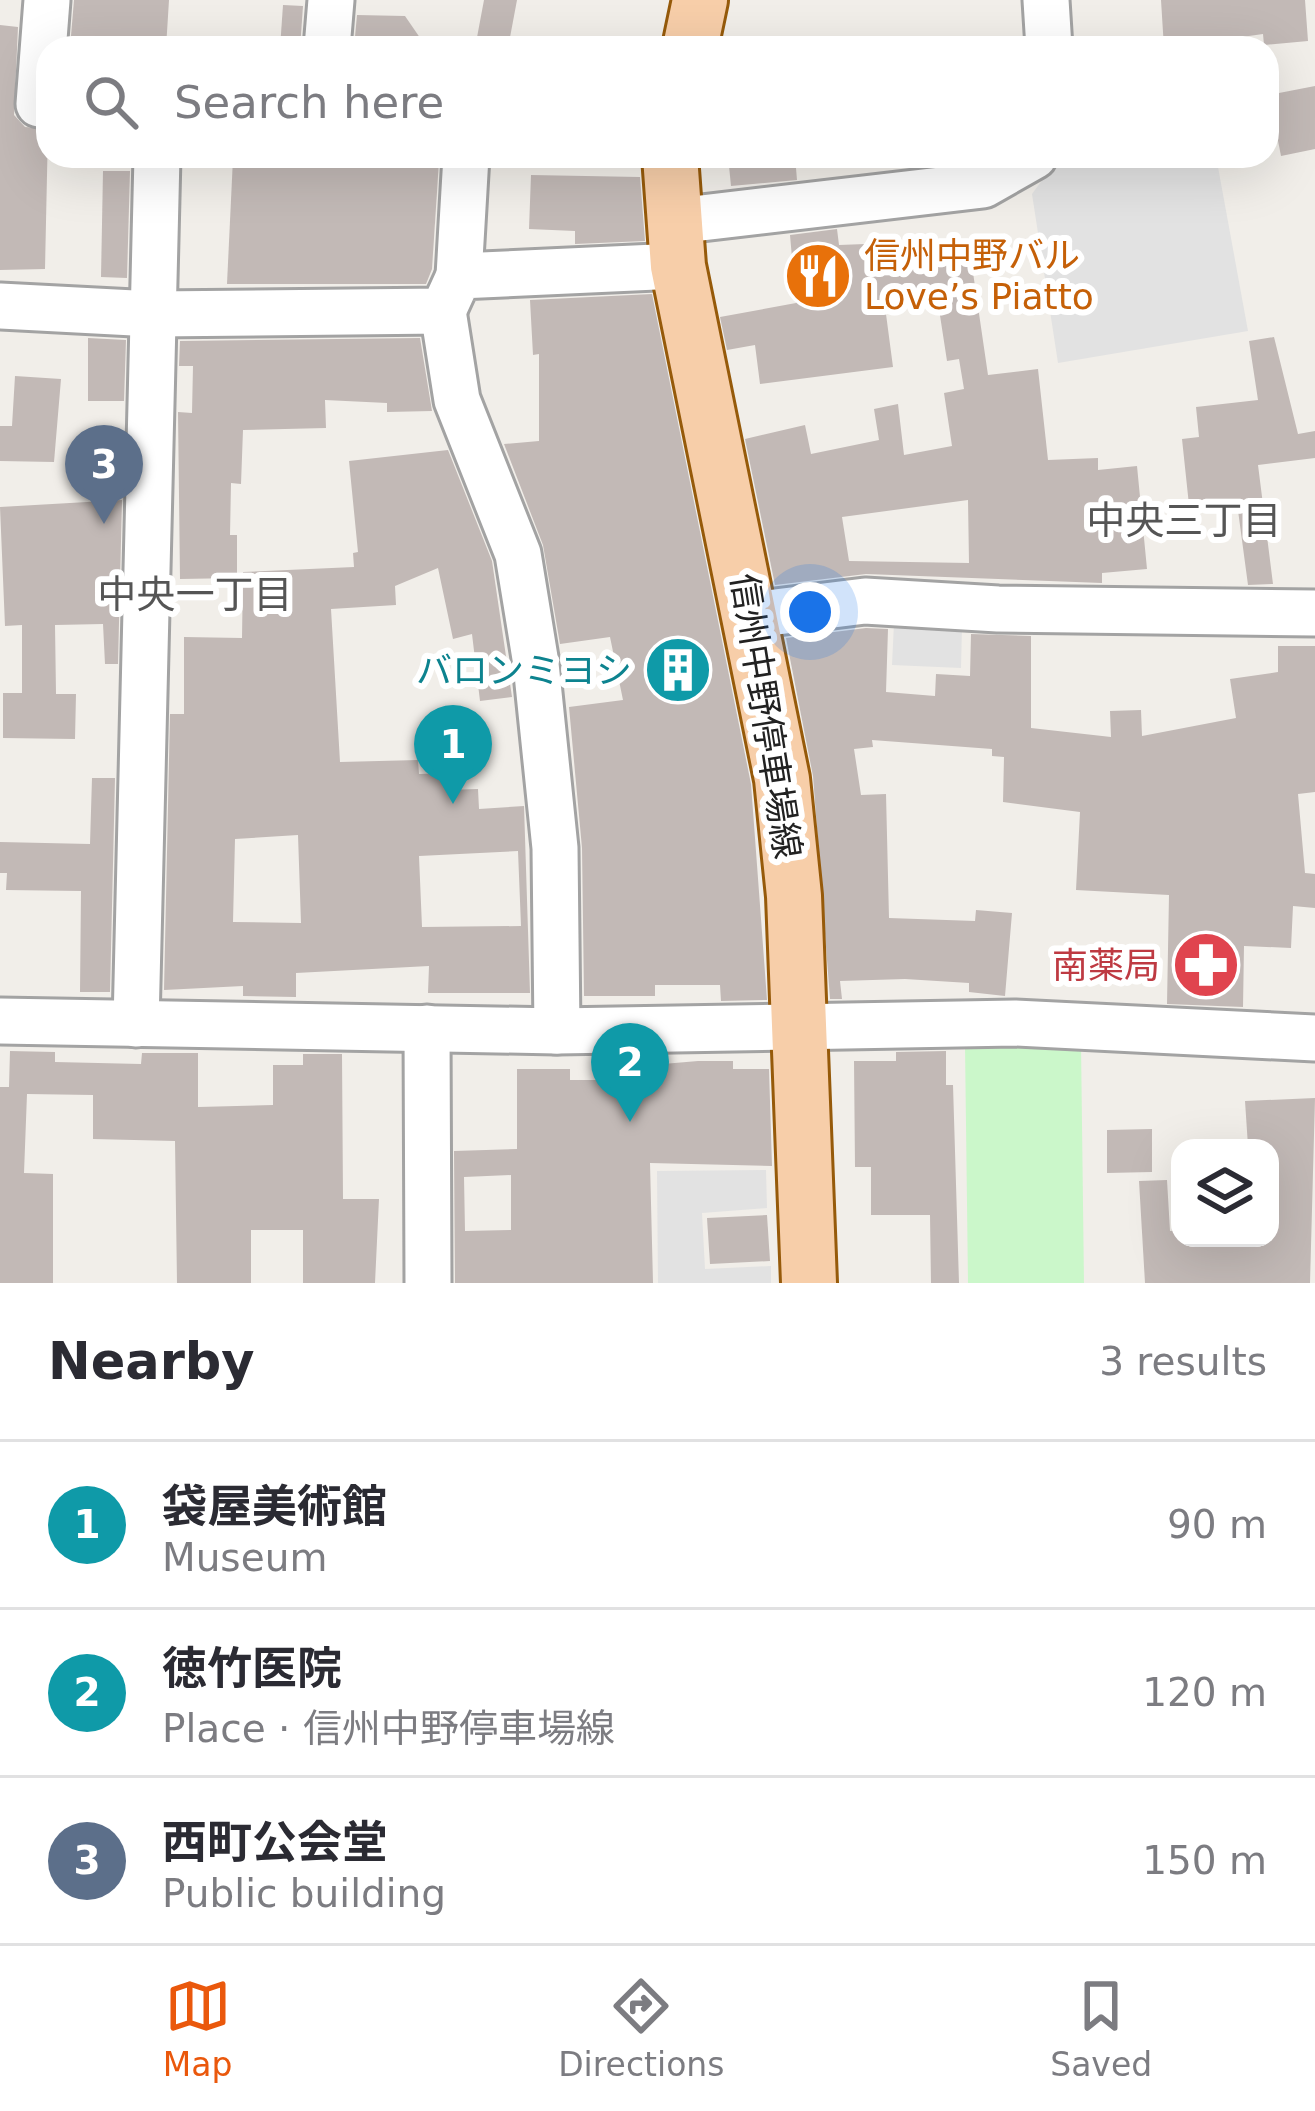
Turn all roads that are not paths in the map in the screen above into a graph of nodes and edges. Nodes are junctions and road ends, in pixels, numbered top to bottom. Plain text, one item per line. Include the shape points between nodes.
1 (47, 0) edge
2 (332, 0) edge
3 (700, 0) edge
4 (1046, 0) edge
5 (41, 36) edge
6 (328, 36) edge
7 (692, 36) edge
8 (1048, 36) edge
9 (36, 63) edge
10 (29, 103) edge
11 (157, 168) edge
12 (465, 168) edge
13 (671, 168) edge
14 (1013, 168) edge
15 (677, 243) junction
16 (451, 294) junction
17 (0, 306) edge
18 (153, 314) junction
19 (1315, 613) edge
20 (752, 615) junction
21 (0, 1021) edge
22 (136, 1024) junction
23 (428, 1028) junction
24 (797, 1028) junction
25 (557, 1031) junction
26 (1315, 1038) edge
27 (428, 1283) edge
28 (809, 1283) edge

1 - 5 street
2 - 6 street
3 - 7 main road
4 - 8 street
9 - 10 street
11 - 18 street
12 - 16 street
13 - 15 main road, 信州中野停車場線
14 - 15 street via 983,185
15 - 16 street
15 - 20 main road, 信州中野停車場線
16 - 18 street
16 - 25 street via 457,400 518,554 532,642 554,848
17 - 18 street
18 - 22 street
19 - 20 street via 865,602
20 - 24 main road, 信州中野停車場線 via 784,803
21 - 22 street
22 - 23 street
23 - 25 street
23 - 27 street
24 - 25 street
24 - 26 street via 1015,1023
24 - 28 main road, 信州中野停車場線

